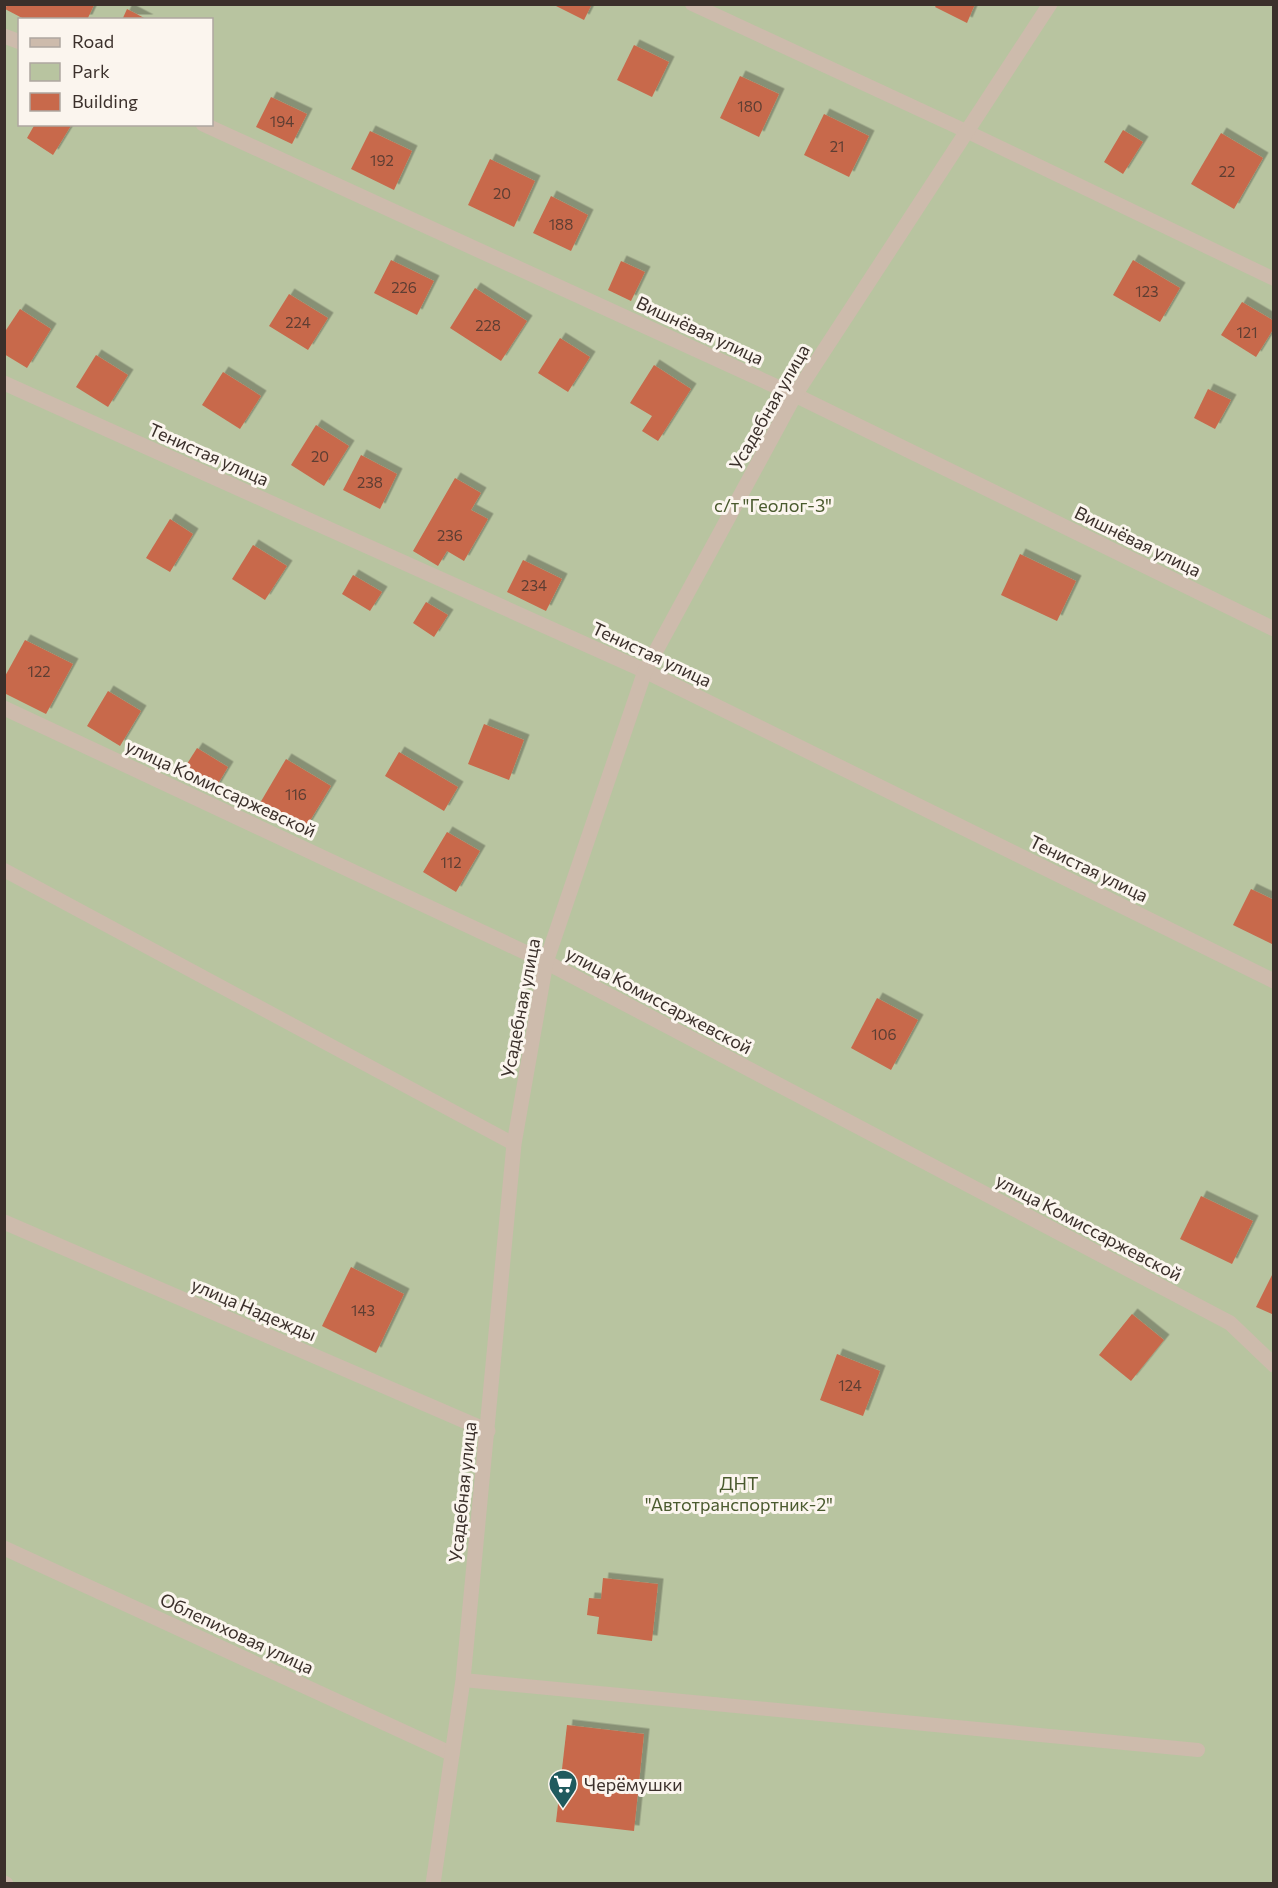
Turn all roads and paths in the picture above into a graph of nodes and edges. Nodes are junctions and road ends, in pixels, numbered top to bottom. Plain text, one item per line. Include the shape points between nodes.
1 (692, 4) edge
2 (1050, 4) edge
3 (206, 126) edge
4 (968, 132) junction
5 (1274, 279) edge
6 (4, 383) edge
7 (795, 395) junction
8 (1274, 629) edge
9 (645, 671) junction
10 (4, 708) edge
11 (4, 870) edge
12 (546, 962) junction
13 (1274, 981) edge
14 (514, 1144) junction
15 (4, 1222) edge
16 (1274, 1365) edge
17 (488, 1431) junction
18 (4, 1548) edge
19 (463, 1680) junction
20 (1198, 1750) dead end
21 (452, 1754) junction
22 (433, 1884) edge

1 - 4 lane
2 - 4 street, Усадебная улица
3 - 7 street, Вишнёвая улица
4 - 5 lane
4 - 7 street, Усадебная улица
6 - 9 street, Тенистая улица
7 - 8 street, Вишнёвая улица
7 - 9 street, Усадебная улица
9 - 12 street, Усадебная улица
9 - 13 street, Тенистая улица
10 - 12 street, улица Комиссаржевской
11 - 14 lane
12 - 14 street, Усадебная улица
12 - 16 street, улица Комиссаржевской via 1230,1323
14 - 17 street, Усадебная улица
15 - 17 street, улица Надежды
17 - 19 street, Усадебная улица
18 - 21 street, Облепиховая улица
19 - 20 lane
19 - 21 street, Усадебная улица
21 - 22 street, Усадебная улица

